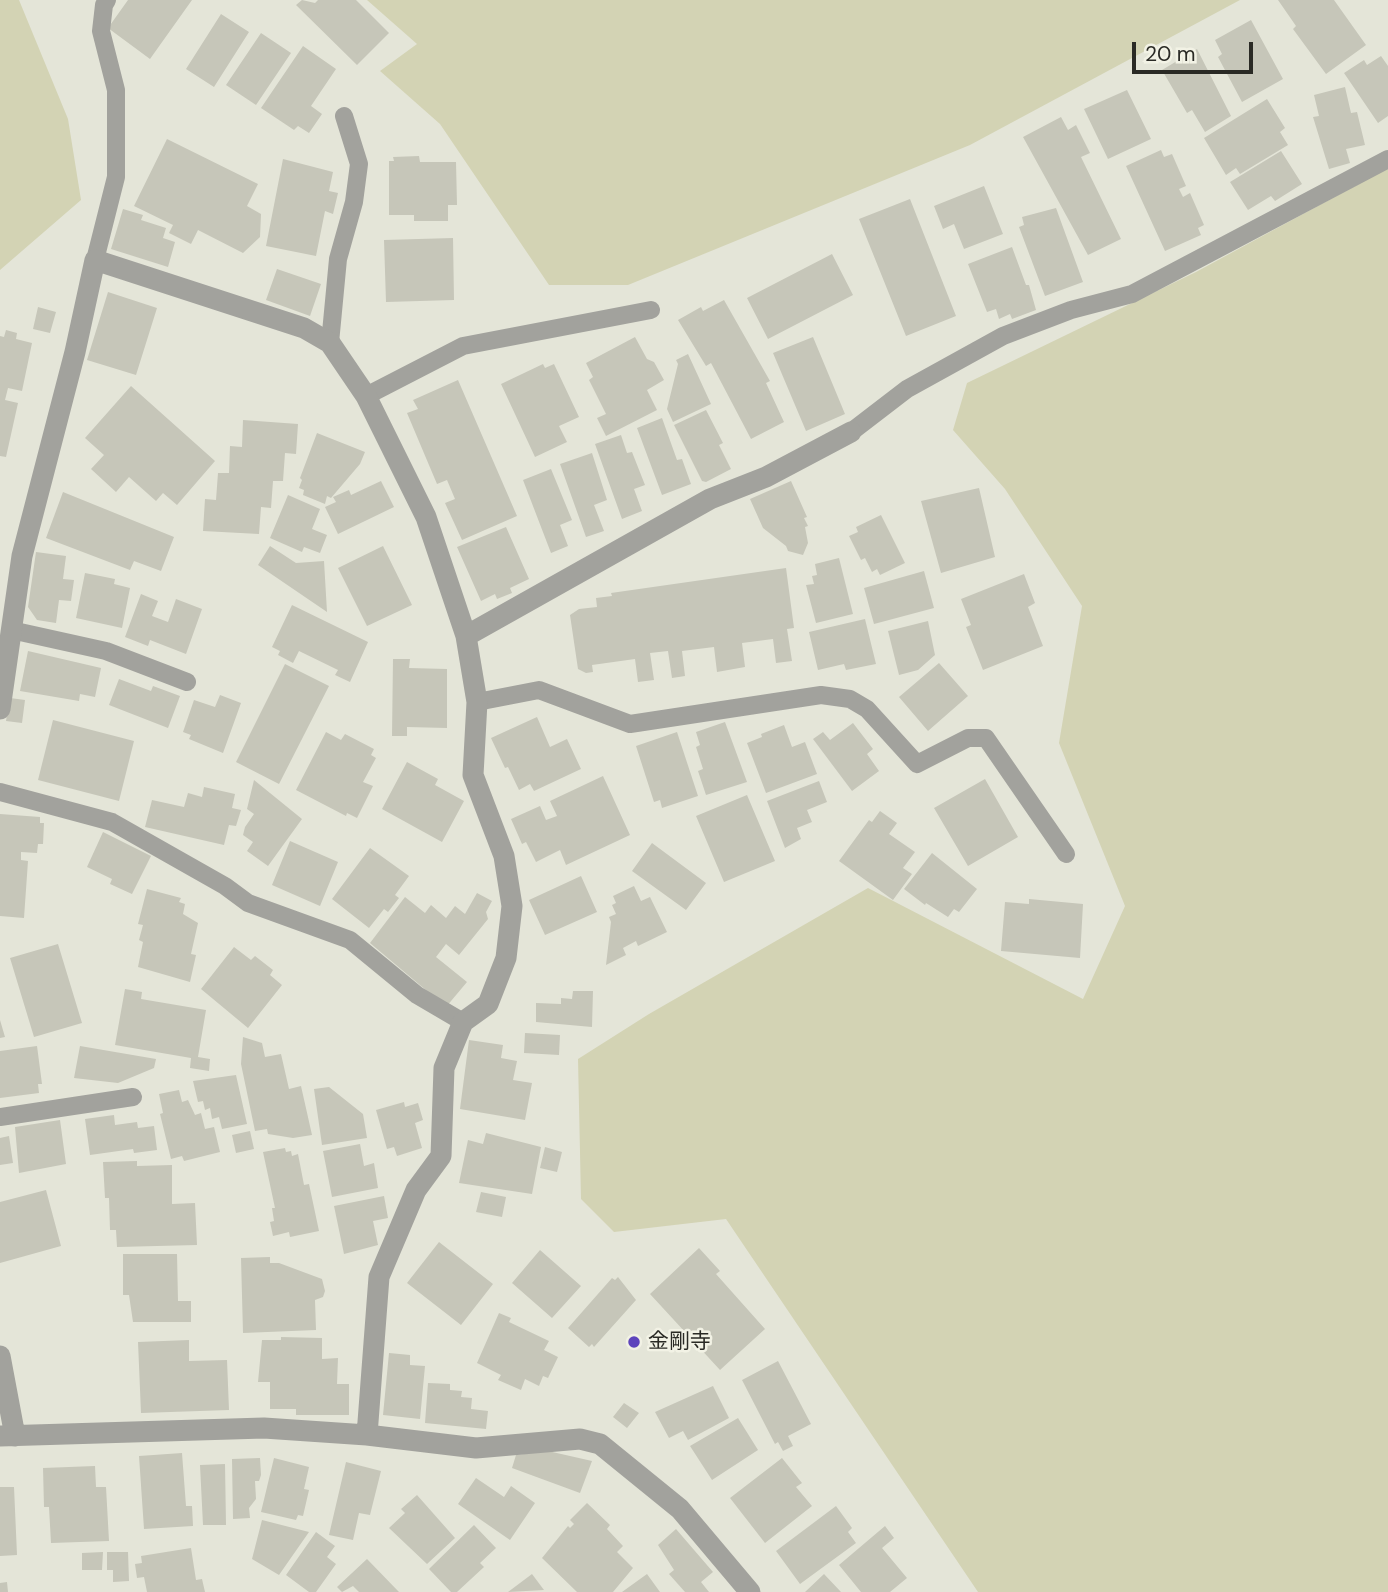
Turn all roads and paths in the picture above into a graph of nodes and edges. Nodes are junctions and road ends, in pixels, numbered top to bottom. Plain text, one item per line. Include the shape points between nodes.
1 (107, 0) edge
2 (344, 116) dead end
3 (1388, 159) edge
4 (95, 260) junction
5 (651, 310) dead end
6 (330, 343) junction
7 (366, 396) junction
8 (851, 432) joint
9 (11, 630) junction
10 (466, 636) junction
11 (187, 682) dead end
12 (477, 702) junction
13 (0, 709) edge
14 (0, 792) edge
15 (1066, 854) dead end
16 (463, 1022) junction
17 (133, 1097) dead end
18 (0, 1117) edge
19 (0, 1356) edge
20 (367, 1435) junction
21 (8, 1436) edge
22 (750, 1592) edge

1 - 4 lane via 101,31 116,90 116,177
2 - 6 lane via 359,164 338,259
3 - 8 lane via 1132,294 1003,335 907,389
4 - 6 street via 304,328
4 - 9 street via 22,556
5 - 7 lane via 463,346
6 - 7 street
7 - 10 street via 426,517
8 - 10 street via 766,477 710,499
9 - 11 lane via 106,651
9 - 13 street
10 - 12 street
12 - 15 lane via 539,690 630,724 821,695 850,699 867,709 917,764 968,738 986,738
12 - 16 street via 472,775 504,856 512,906 506,958 488,1004
14 - 16 lane via 112,822 248,902 350,940 417,995
16 - 20 street via 444,1068 441,1156 416,1190 379,1277
17 - 18 lane
19 - 21 street
20 - 21 street via 264,1428
20 - 22 street via 476,1448 580,1439 600,1444 680,1509

